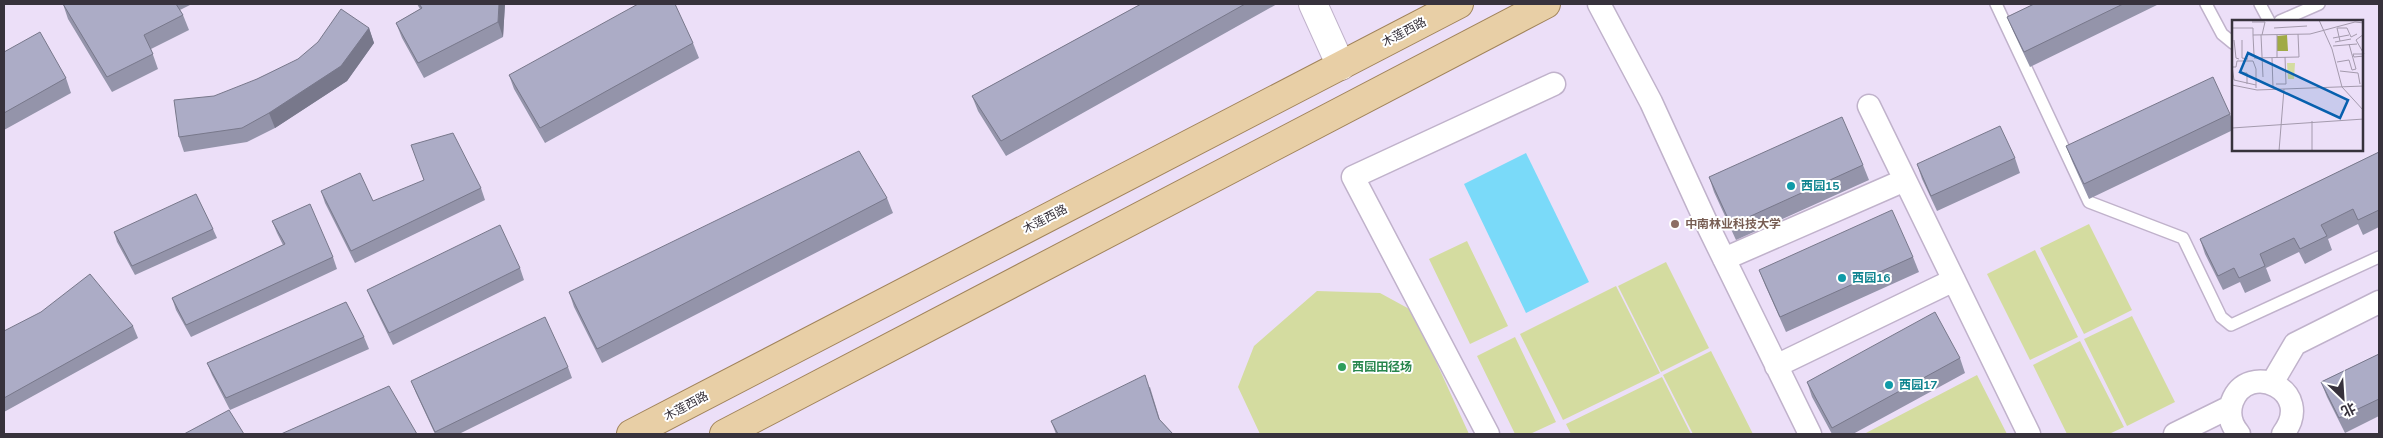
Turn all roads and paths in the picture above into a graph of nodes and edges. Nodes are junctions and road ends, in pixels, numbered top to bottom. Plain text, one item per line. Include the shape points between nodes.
1 (1313, 4) edge
2 (1324, 4) edge
3 (1459, 4) edge
4 (1546, 4) edge
5 (1599, 4) edge
6 (1996, 4) edge
7 (2206, 4) edge
8 (2260, 4) edge
9 (2318, 4) edge
10 (2268, 20) edge
11 (2282, 20) edge
12 (2232, 42) edge
13 (1345, 63) junction
14 (1554, 84) dead end
15 (1869, 106) dead end
16 (1905, 180) junction
17 (2379, 257) edge
18 (1724, 259) junction
19 (1954, 280) junction
20 (2379, 302) edge
21 (1776, 366) junction
22 (2272, 383) junction
23 (2230, 407) junction
24 (631, 434) edge
25 (724, 434) edge
26 (1488, 434) edge
27 (1810, 434) edge
28 (2029, 434) edge
29 (2175, 434) edge
30 (2239, 434) edge
31 (2283, 434) edge

1 - 13 main road
2 - 13 main road
3 - 13 main road, 木莲西路
4 - 25 main road
5 - 18 street via 1651,102
6 - 17 lane via 2089,202 2183,238 2221,317 2231,325
7 - 12 lane via 2222,34
8 - 10 lane
9 - 11 lane
13 - 24 main road, 木莲西路
14 - 26 street via 1353,177
15 - 16 street
16 - 18 street
16 - 19 street
18 - 21 street
19 - 21 street
19 - 28 street
20 - 22 street via 2295,344
21 - 27 street
22 - 23 street via 2262,381 2241,388
22 - 31 street via 2288,396 2292,406 2289,426
23 - 29 street
23 - 30 street via 2230,418

